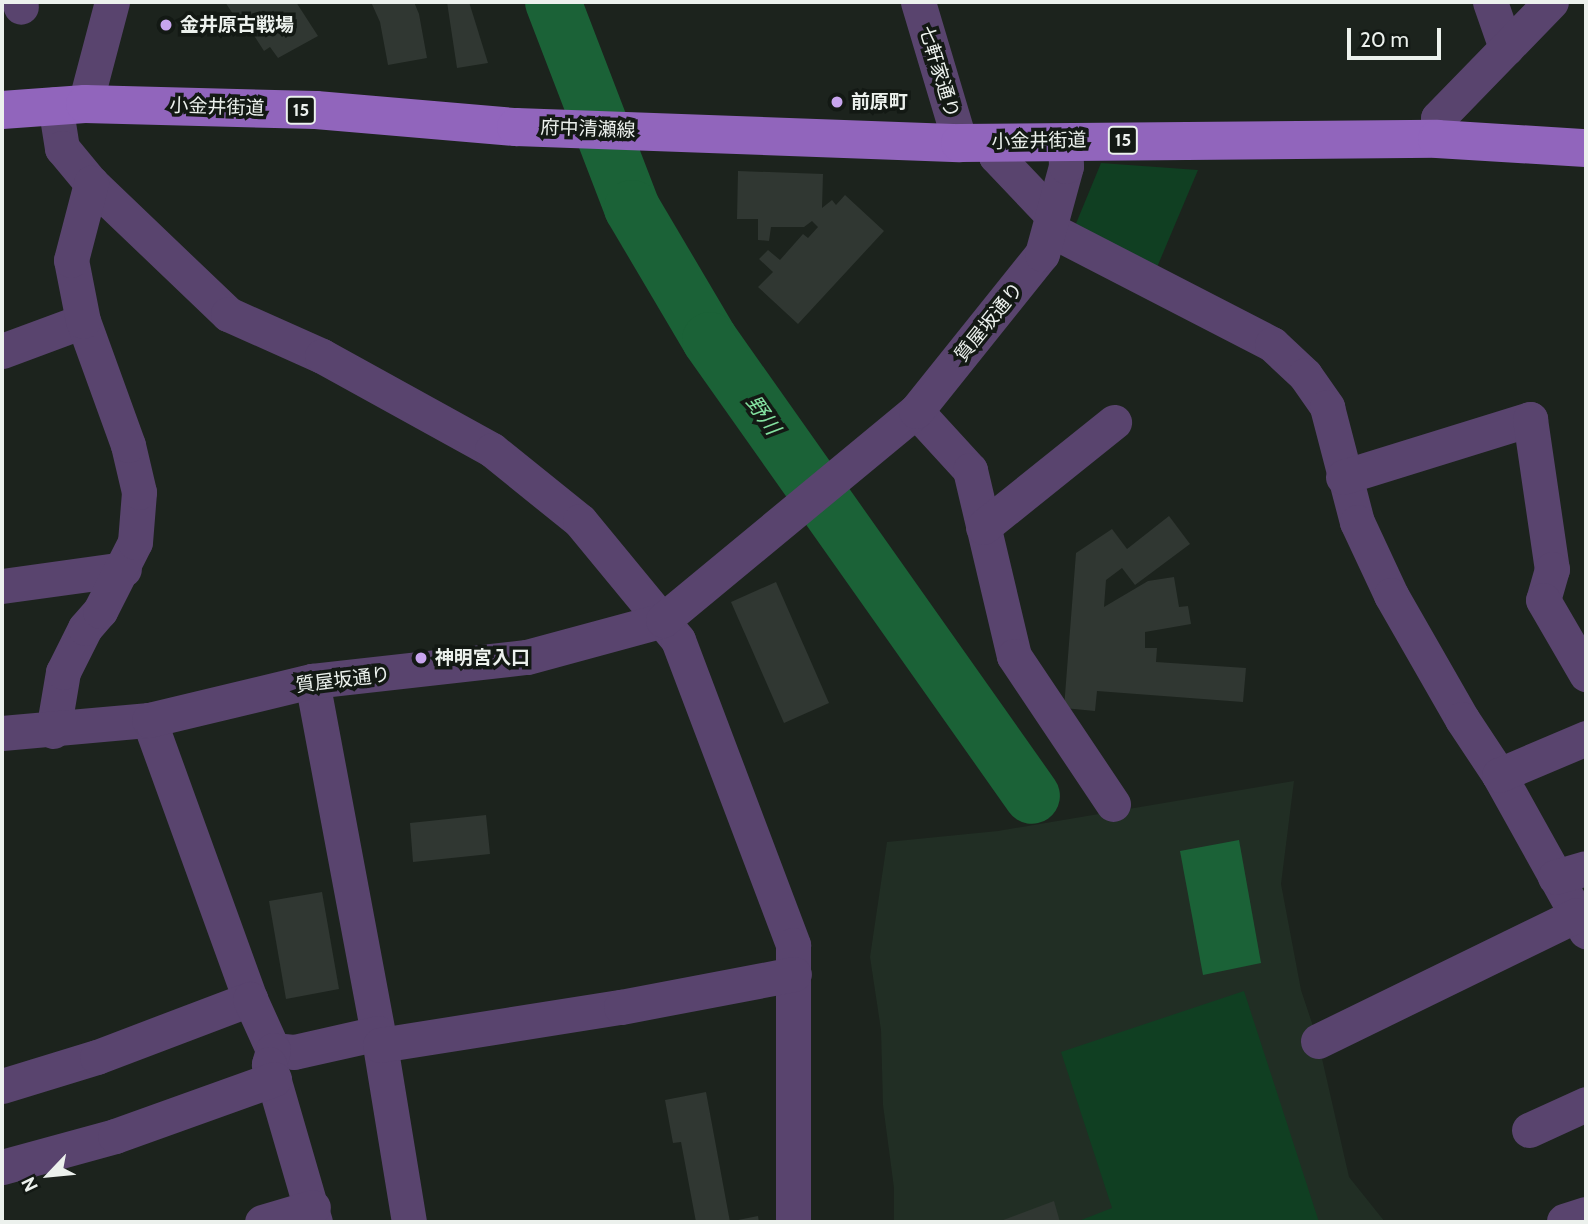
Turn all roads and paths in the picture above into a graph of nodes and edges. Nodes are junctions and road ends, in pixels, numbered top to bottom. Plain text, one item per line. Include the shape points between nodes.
1 (112, 2) edge
2 (918, 2) edge
3 (1490, 2) edge
4 (1550, 2) edge
5 (1506, 48) junction
6 (70, 104) junction
7 (2, 110) edge
8 (516, 127) joint
9 (660, 131) joint
10 (1437, 139) junction
11 (1065, 141) junction
12 (978, 142) junction
13 (1586, 148) edge
14 (91, 183) junction
15 (1052, 223) junction
16 (83, 321) junction
17 (2, 351) edge
18 (916, 411) junction
19 (1114, 422) dead end
20 (1343, 477) junction
21 (983, 527) junction
22 (124, 569) junction
23 (2, 586) edge
24 (663, 620) junction
25 (1586, 674) edge
26 (312, 681) junction
27 (149, 720) junction
28 (53, 731) junction
29 (2, 733) edge
30 (1586, 738) edge
31 (1499, 775) junction
32 (1113, 804) dead end
33 (1571, 873) edge
34 (1581, 923) edge
35 (794, 974) junction
36 (250, 999) junction
37 (379, 1039) junction
38 (1318, 1041) dead end
39 (273, 1065) junction
40 (2, 1086) edge
41 (1586, 1104) edge
42 (1529, 1130) dead end
43 (2, 1167) edge
44 (314, 1214) edge
45 (262, 1222) edge
46 (409, 1222) edge
47 (793, 1222) edge

1 - 6 street
2 - 12 street, 七軒家通り
3 - 5 street
4 - 5 street
5 - 10 street via 1438,118
6 - 7 main road, 小金井街道 / 15
6 - 8 main road, 小金井街道 / 15 via 316,110
6 - 14 street via 62,148
8 - 9 main road, 府中清瀬線 / 15
9 - 12 main road, 小金井街道 / 15
10 - 11 main road, 小金井街道 / 15
10 - 13 main road, 小金井街道 / 15
11 - 12 main road, 小金井街道 / 15
11 - 15 street, 質屋坂通り via 1066,166
12 - 15 street, 七軒家通り via 996,156
14 - 16 street via 71,260
14 - 24 street via 228,314 323,356 492,450 580,521
15 - 18 street, 質屋坂通り via 1042,254 1020,285
15 - 20 street, 七軒家通り via 1272,344 1305,375 1327,407
16 - 17 street
16 - 22 street via 128,445 139,492 135,542
18 - 21 street via 970,470
18 - 24 street, 質屋坂通り
19 - 21 street
20 - 25 street via 1530,419 1552,569 1543,600
20 - 31 street, 七軒家通り via 1357,522 1391,595
21 - 32 street via 1014,656
22 - 23 street
22 - 28 street via 63,672
24 - 26 street, 質屋坂通り via 527,657
24 - 35 street via 678,640 793,945
26 - 27 street, 質屋坂通り
26 - 37 street
27 - 28 street, 質屋坂通り
27 - 36 street
28 - 29 street, 質屋坂通り
30 - 31 street
31 - 33 street, 七軒家通り
33 - 34 street, 七軒家通り
34 - 38 street
35 - 37 street via 621,1007
35 - 47 street
36 - 39 street
36 - 40 street via 97,1057
37 - 39 street via 294,1052
37 - 46 street
39 - 43 street via 115,1136
39 - 44 street
41 - 42 street
44 - 45 street

